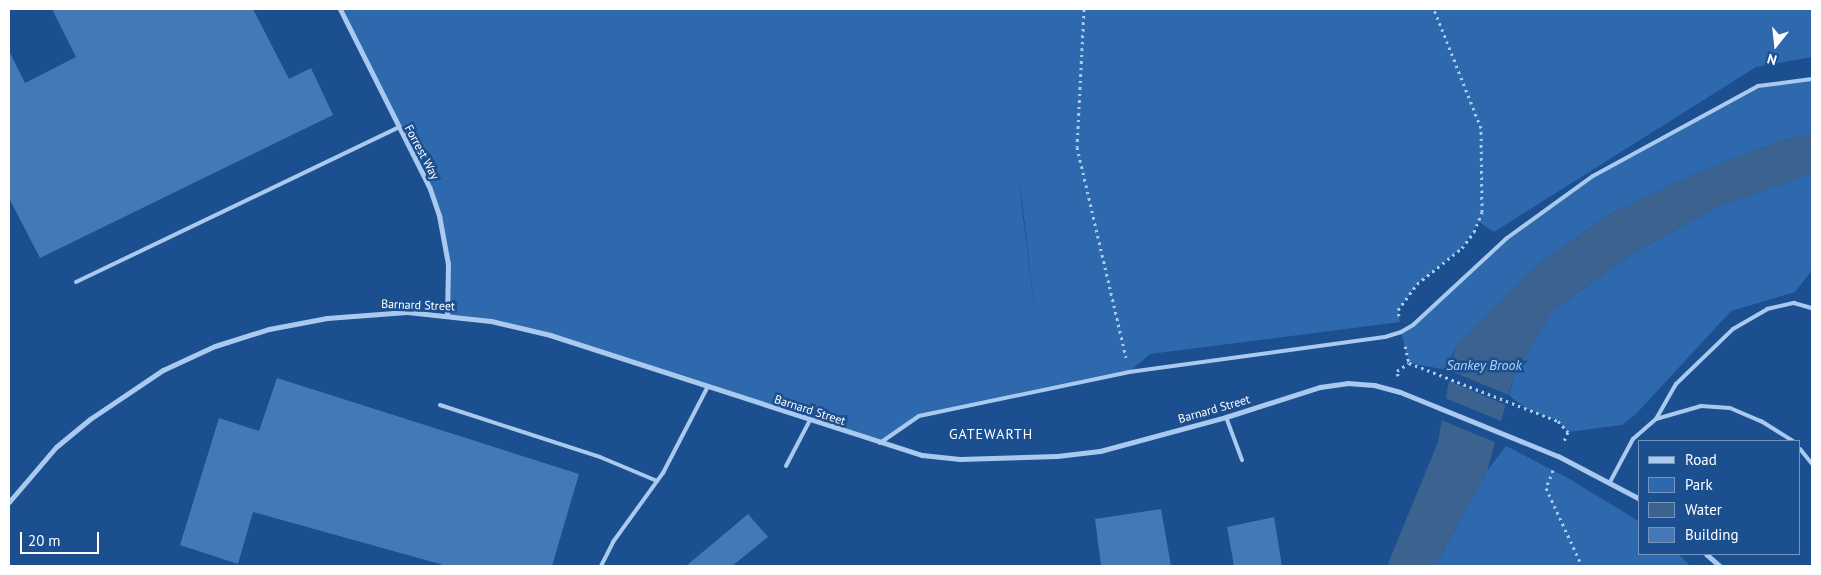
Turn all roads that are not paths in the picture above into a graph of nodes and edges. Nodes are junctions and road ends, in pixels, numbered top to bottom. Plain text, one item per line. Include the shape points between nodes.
1 (340, 9) edge
2 (1812, 79) edge
3 (398, 128) junction
4 (76, 282) dead end
5 (1812, 308) edge
6 (447, 315) junction
7 (707, 388) junction
8 (440, 405) dead end
9 (1226, 417) junction
10 (1656, 419) junction
11 (810, 420) junction
12 (1791, 440) edge
13 (880, 442) junction
14 (1801, 450) edge
15 (1242, 460) dead end
16 (1812, 464) edge
17 (786, 466) dead end
18 (657, 481) junction
19 (1610, 482) junction
20 (1638, 498) edge
21 (9, 502) edge
22 (1707, 555) edge
23 (600, 566) edge
24 (1720, 566) edge

1 - 3 street, Forrest Way
2 - 13 lane via 1758,86 1593,176 1507,238 1414,324 1401,332 1385,337 1129,372 919,416
3 - 4 lane
3 - 6 street, Forrest Way via 439,215 448,264
5 - 10 lane via 1794,303 1766,309 1733,329 1676,384
6 - 7 street, Barnard Street via 550,335
6 - 21 street, Barnard Street via 407,312 327,318 269,329 215,346 163,370 90,419 43,460
7 - 11 street, Barnard Street
7 - 18 lane
8 - 18 lane via 600,457
9 - 13 street, Barnard Street via 1100,451 1057,456 922,456
9 - 15 lane
9 - 19 street, Barnard Street via 1320,387 1347,383 1400,392 1558,456
10 - 12 lane via 1701,406 1730,408 1761,421
10 - 19 lane via 1633,439
11 - 13 street, Barnard Street
11 - 17 lane
14 - 16 lane
18 - 23 lane via 613,542
19 - 20 street, Barnard Street
22 - 24 street

